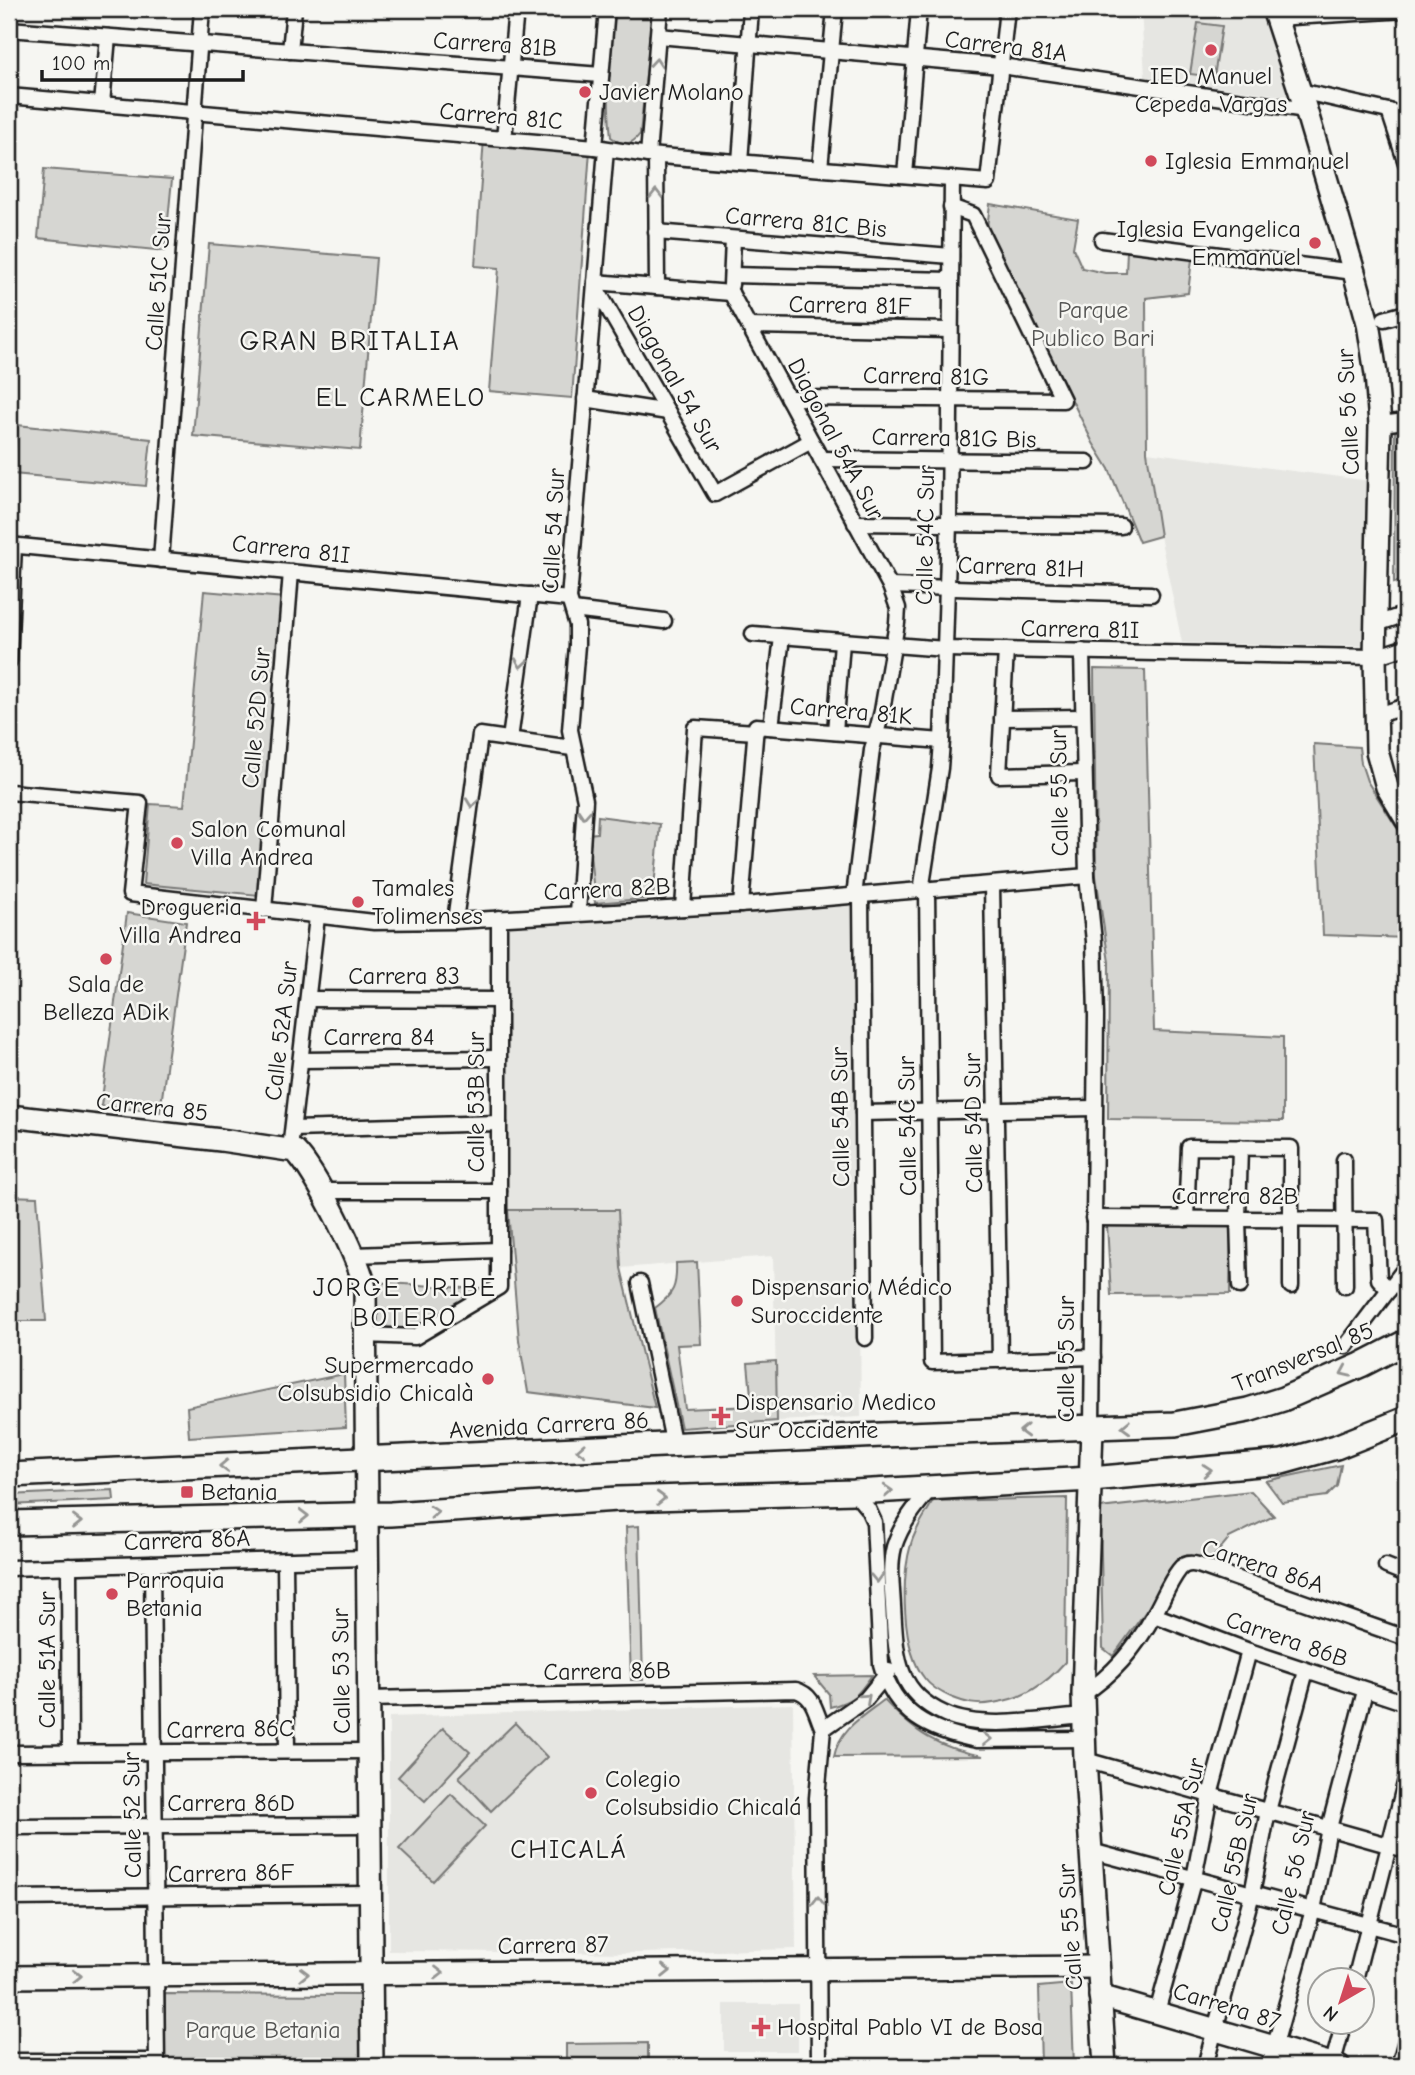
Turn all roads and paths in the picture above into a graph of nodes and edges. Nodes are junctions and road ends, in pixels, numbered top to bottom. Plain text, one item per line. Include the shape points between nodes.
1 (202, 9) edge
2 (294, 9) edge
3 (516, 9) edge
4 (607, 9) edge
5 (660, 9) edge
6 (751, 9) edge
7 (835, 9) edge
8 (919, 9) edge
9 (1007, 9) edge
10 (1406, 10) edge
11 (1275, 13) edge
12 (9, 29) edge
13 (658, 36) junction
14 (108, 37) junction
15 (199, 44) junction
16 (749, 44) junction
17 (290, 51) junction
18 (831, 51) junction
19 (915, 59) junction
20 (1001, 66) junction
21 (511, 68) junction
22 (601, 75) junction
23 (9, 96) edge
24 (1303, 100) junction
25 (102, 104) junction
26 (1390, 111) junction
27 (194, 112) junction
28 (1406, 115) edge
29 (504, 139) junction
30 (601, 148) junction
31 (652, 155) junction
32 (740, 162) junction
33 (1406, 163) edge
34 (820, 168) junction
35 (905, 175) junction
36 (952, 179) junction
37 (951, 207) junction
38 (656, 233) junction
39 (733, 239) junction
40 (1102, 240) dead end
41 (951, 256) junction
42 (1354, 272) junction
43 (732, 275) junction
44 (951, 280) junction
45 (595, 284) junction
46 (657, 287) junction
47 (731, 293) junction
48 (1406, 313) edge
49 (1384, 319) dead end
50 (749, 326) junction
51 (950, 330) junction
52 (788, 398) junction
53 (585, 399) junction
54 (950, 399) junction
55 (668, 412) junction
56 (1406, 421) edge
57 (1380, 424) junction
58 (811, 442) junction
59 (821, 459) junction
60 (949, 461) junction
61 (1087, 462) dead end
62 (855, 523) junction
63 (949, 524) junction
64 (1121, 526) dead end
65 (11, 545) edge
66 (161, 560) junction
67 (291, 572) junction
68 (890, 586) junction
69 (947, 588) junction
70 (1151, 594) dead end
71 (530, 595) junction
72 (571, 605) junction
73 (898, 608) joint
74 (1406, 614) edge
75 (664, 621) dead end
76 (1376, 624) junction
77 (752, 634) dead end
78 (782, 637) junction
79 (842, 642) junction
80 (894, 646) junction
81 (1406, 647) edge
82 (945, 649) junction
83 (1006, 650) junction
84 (1082, 651) junction
85 (1375, 657) junction
86 (9, 661) edge
87 (1406, 706) edge
88 (1376, 716) junction
89 (1083, 717) junction
90 (1002, 718) junction
91 (761, 728) junction
92 (835, 732) junction
93 (876, 736) junction
94 (510, 739) junction
95 (942, 741) junction
96 (572, 748) junction
97 (1084, 773) junction
98 (9, 792) edge
99 (1406, 819) edge
100 (1087, 876) junction
101 (992, 885) junction
102 (924, 890) junction
103 (857, 896) junction
104 (741, 905) junction
105 (683, 908) junction
106 (264, 910) junction
107 (578, 913) junction
108 (317, 917) junction
109 (499, 918) junction
110 (455, 921) junction
111 (308, 999) junction
112 (499, 1000) junction
113 (499, 1058) junction
114 (301, 1060) junction
115 (1094, 1108) junction
116 (996, 1110) junction
117 (929, 1112) junction
118 (863, 1113) junction
119 (9, 1116) edge
120 (499, 1123) junction
121 (292, 1139) junction
122 (1240, 1147) junction
123 (1344, 1160) dead end
124 (321, 1191) junction
125 (499, 1191) junction
126 (1093, 1218) junction
127 (1186, 1219) junction
128 (1238, 1219) junction
129 (1291, 1219) junction
130 (1344, 1220) junction
131 (499, 1250) junction
132 (354, 1255) junction
133 (1406, 1267) edge
134 (640, 1283) dead end
135 (1240, 1286) dead end
136 (1291, 1286) dead end
137 (1345, 1286) dead end
138 (1389, 1290) junction
139 (365, 1335) junction
140 (865, 1338) dead end
141 (1406, 1342) edge
142 (1346, 1346) dead end
143 (1093, 1357) junction
144 (1000, 1360) junction
145 (1406, 1419) edge
146 (1092, 1428) junction
147 (674, 1446) junction
148 (366, 1460) junction
149 (9, 1475) edge
150 (1091, 1479) junction
151 (931, 1488) junction
152 (854, 1492) junction
153 (366, 1514) junction
154 (9, 1523) edge
155 (366, 1558) junction
156 (285, 1560) junction
157 (152, 1564) junction
158 (69, 1566) junction
159 (1386, 1566) dead end
160 (9, 1568) edge
161 (1406, 1574) edge
162 (1154, 1615) junction
163 (1406, 1638) edge
164 (1249, 1651) junction
165 (896, 1655) junction
166 (1306, 1671) junction
167 (885, 1678) junction
168 (1365, 1690) junction
169 (1083, 1694) junction
170 (368, 1699) junction
171 (1406, 1703) edge
172 (1084, 1716) junction
173 (823, 1729) junction
174 (1085, 1749) junction
175 (287, 1751) junction
176 (369, 1751) junction
177 (9, 1753) edge
178 (70, 1753) junction
179 (154, 1753) junction
180 (1406, 1779) edge
181 (1210, 1795) junction
182 (1268, 1811) junction
183 (369, 1825) junction
184 (154, 1826) junction
185 (9, 1827) edge
186 (1329, 1828) junction
187 (1389, 1845) junction
188 (1406, 1850) edge
189 (1091, 1851) junction
190 (1194, 1878) junction
191 (370, 1894) junction
192 (1252, 1894) junction
193 (155, 1896) junction
194 (9, 1898) edge
195 (1313, 1910) junction
196 (1371, 1926) junction
197 (1406, 1935) edge
198 (1359, 1966) edge
199 (1098, 1967) junction
200 (818, 1969) junction
201 (371, 1973) junction
202 (156, 1975) junction
203 (9, 1976) edge
204 (1100, 1996) junction
205 (1157, 2012) junction
206 (1216, 2030) junction
207 (1341, 2036) edge
208 (1406, 2040) edge
209 (1272, 2057) edge
210 (9, 2061) edge
211 (157, 2063) edge
212 (372, 2066) edge
213 (819, 2066) edge
214 (1105, 2066) edge
215 (1205, 2066) edge
216 (1335, 2066) edge
217 (1399, 2066) edge

1 - 15 street, Calle 51C Sur
2 - 17 street
3 - 21 street
4 - 22 street, Calle 54 Sur
5 - 13 street
6 - 16 street
7 - 18 street
8 - 19 street
9 - 20 street
10 - 11 street
11 - 24 street, Calle 56 Sur
12 - 14 street, Carrera 81B
13 - 16 street, Carrera 81A
31 -> 13 street
14 - 15 street, Carrera 81B
14 - 25 street
15 - 17 street, Carrera 81B
15 - 27 street, Calle 51C Sur
16 - 18 street, Carrera 81A
16 - 32 street
17 - 21 street, Carrera 81B
18 - 19 street, Carrera 81A
18 - 34 street
19 - 20 street, Carrera 81A
19 - 35 street
20 - 24 street, Carrera 81A
20 - 36 street, Carrera 81C via 988,182
21 - 22 street, Carrera 81B
21 - 29 street
22 - 30 street, Calle 54 Sur
23 - 25 street, Carrera 81C
24 - 26 street, Carrera 81A
24 - 42 street, Calle 56 Sur
25 - 27 street, Carrera 81C
26 - 28 street, Carrera 81A
26 - 33 street
27 - 29 street, Carrera 81C
27 - 66 street, Calle 51C Sur
29 - 30 street, Carrera 81C
30 - 31 street, Carrera 81C
30 - 45 street, Calle 54 Sur
31 - 32 street, Carrera 81C
38 -> 31 street
32 - 34 street, Carrera 81C
34 - 35 street, Carrera 81C
35 - 36 street, Carrera 81C
36 - 37 street, Calle 54C Sur
37 - 41 street, Calle 54C Sur
37 - 54 street, Carrera 81G via 973,215 1063,400
38 - 39 street, Carrera 81C Bis
38 - 46 street
39 - 41 street, Carrera 81C Bis
39 - 43 street
40 - 42 street
41 - 44 street, Calle 54C Sur
42 - 57 street, Calle 56 Sur via 1368,323
43 - 44 street
43 - 47 street
44 - 51 street, Calle 54C Sur
45 - 46 street
45 - 53 street, Calle 54 Sur
45 - 55 street, Diagonal 54 Sur
46 - 47 street
47 - 50 street, Diagonal 54A Sur
48 - 49 street
50 - 51 street, Carrera 81F
50 - 52 street, Diagonal 54A Sur
51 - 54 street, Calle 54C Sur
52 - 54 street, Carrera 81G
52 - 58 street, Diagonal 54A Sur
53 - 55 street
53 - 72 street, Calle 54 Sur
54 - 60 street, Calle 54C Sur
55 - 58 street, Diagonal 54 Sur via 715,494
56 - 57 street
57 - 76 street, Calle 56 Sur
58 - 59 street, Diagonal 54A Sur
59 - 60 street, Carrera 81G Bis
59 - 62 street, Diagonal 54A Sur
60 - 61 street, Carrera 81G Bis
60 - 63 street, Calle 54C Sur
62 - 63 street
62 - 68 street, Diagonal 54A Sur
63 - 64 street
63 - 69 street, Calle 54C Sur
65 - 66 street, Carrera 81I
65 - 86 street
66 - 67 street, Carrera 81I
67 - 71 street, Carrera 81I
67 - 106 street, Calle 52D Sur
68 - 69 street, Carrera 81H
68 - 73 street, Diagonal 54A Sur
69 - 70 street, Carrera 81H
69 - 82 street, Calle 54C Sur
71 - 72 street, Carrera 81I
71 -> 94 street
72 - 75 street, Carrera 81I
72 - 96 street, Calle 54 Sur via 577,625
73 - 80 street, Calle 54B Sur
74 - 76 street
76 - 85 street, Calle 56 Sur
77 - 78 street, Carrera 81I
78 - 79 street, Carrera 81I
78 - 91 street
79 - 80 street, Carrera 81I
79 - 92 street
80 - 82 street, Carrera 81I
80 - 93 street, Calle 54B Sur
81 - 85 street, Carrera 81I
82 - 83 street, Carrera 81I
82 - 95 street, Calle 54C Sur
83 - 84 street, Carrera 81I
83 - 90 street
84 - 85 street, Carrera 81I
84 - 89 street, Calle 55 Sur
85 - 88 street, Calle 56 Sur
87 - 88 street
88 - 99 street, Calle 56 Sur via 1381,771
89 - 90 street
89 - 97 street, Calle 55 Sur
90 - 97 street via 999,775
91 - 92 street, Carrera 81K
91 - 104 street
91 - 105 street, Carrera 81K via 695,728
92 - 93 street, Carrera 81K
93 - 95 street, Carrera 81K
93 - 103 street, Calle 54B Sur
94 - 96 street
94 -> 110 street via 480,735
95 - 102 street, Calle 54C Sur
96 -> 107 street, Calle 54 Sur via 585,800
97 - 100 street, Calle 55 Sur
98 - 106 street, Carrera 82B via 140,803 130,894
100 - 101 street, Carrera 82B
100 - 115 street, Calle 55 Sur via 1094,941
101 - 102 street, Carrera 82B
101 - 116 street, Calle 54D Sur
102 - 103 street, Carrera 82B
102 - 117 street, Calle 54C Sur
103 - 104 street, Carrera 82B
103 - 118 street, Calle 54B Sur
104 - 105 street, Carrera 82B
105 - 107 street, Carrera 82B
106 - 108 street, Carrera 82B
107 - 109 street, Carrera 82B
108 - 110 street, Carrera 82B
108 - 111 street, Calle 52A Sur
109 - 110 street, Carrera 82B
109 - 112 street, Calle 53B Sur
111 - 112 street, Carrera 83
111 - 114 street, Calle 52A Sur
112 - 113 street, Calle 53B Sur
113 - 114 street, Carrera 84
113 - 120 street, Calle 53B Sur
114 - 121 street, Calle 52A Sur
115 - 116 street
115 - 126 street, Calle 55 Sur
116 - 117 street
116 - 144 street, Calle 54D Sur
117 - 118 street
117 - 144 street, Calle 54C Sur via 932,1362
118 - 140 street, Calle 54B Sur
119 - 121 street, Carrera 85
120 - 121 street, Carrera 85
120 - 125 street, Calle 53B Sur
121 - 124 street, Calle 53 Sur
122 - 127 street via 1189,1147
122 - 128 street
122 - 129 street via 1291,1148
123 - 130 street
124 - 125 street
124 - 132 street, Calle 53 Sur
125 - 131 street, Calle 53B Sur
126 - 127 street, Carrera 82B
126 - 143 street, Calle 55 Sur
127 - 128 street, Carrera 82B
128 - 129 street, Carrera 82B
128 - 135 street
129 - 130 street, Carrera 82B
129 - 136 street
130 - 137 street
130 - 138 street, Carrera 82B via 1377,1220 1379,1279
131 - 132 street
131 - 139 street, Calle 53B Sur via 499,1287 415,1337
132 - 139 street, Calle 53 Sur via 365,1288
133 - 138 street
134 - 147 street
138 - 142 street
139 - 148 street, Calle 53 Sur
141 -> 146 main road, Transversal 85 via 1318,1385 1248,1410 1175,1424
143 - 144 street
143 - 146 street, Calle 55 Sur
150 -> 145 main road via 1282,1462 1336,1447
146 -> 147 main road, Avenida Carrera 86
146 - 150 street, Calle 55 Sur
147 -> 148 main road, Avenida Carrera 86
148 -> 149 main road, Avenida Carrera 86
148 - 153 street, Calle 53 Sur
150 - 151 main road
150 - 169 street, Calle 55 Sur
152 -> 151 main road
151 - 165 street via 909,1516 892,1559
153 -> 152 main road via 618,1499
152 -> 167 street via 874,1522
154 -> 153 main road
153 - 155 street, Calle 53 Sur
155 - 156 street, Carrera 86A
155 - 170 street, Calle 53 Sur
156 - 157 street, Carrera 86A
156 - 175 street
157 - 158 street, Carrera 86A
157 - 179 street, Calle 52 Sur
158 - 160 street, Carrera 86A
158 - 178 street, Calle 51A Sur
159 - 161 street
162 - 163 street, Carrera 86A via 1179,1570 1192,1563
162 - 164 street, Carrera 86B
162 - 169 street, Carrera 86A via 1126,1657 1103,1682
164 - 166 street, Carrera 86B
164 - 181 street, Calle 55A Sur
165 - 167 street
165 - 172 street via 908,1684 923,1700 956,1718 997,1722
166 - 168 street, Carrera 86B
166 - 182 street, Calle 55B Sur
173 -> 167 street via 866,1699
167 -> 174 street via 910,1714 942,1732 977,1740
168 - 171 street, Carrera 86B
168 - 186 street, Calle 56 Sur
169 - 172 street, Calle 55 Sur
170 - 173 street, Carrera 86B via 796,1690 811,1698
170 - 176 street, Calle 53 Sur
172 - 174 street, Calle 55 Sur
200 -> 173 street via 817,1798
174 - 181 street
174 - 189 street, Calle 55 Sur
175 - 176 street, Carrera 86C
175 - 179 street, Carrera 86C
176 - 183 street, Calle 53 Sur
177 - 178 street, Carrera 86C
178 - 179 street, Carrera 86C
179 - 184 street, Calle 52 Sur
180 - 187 street
181 - 182 street
181 - 190 street, Calle 55A Sur
182 - 186 street
182 - 192 street, Calle 55B Sur
183 - 184 street, Carrera 86D
183 - 191 street, Calle 53 Sur
184 - 185 street, Carrera 86D
184 - 193 street, Calle 52 Sur
186 - 187 street
186 - 195 street, Calle 56 Sur
187 - 188 street
187 - 196 street
189 - 190 street
189 - 199 street, Calle 55 Sur
190 - 192 street
190 - 205 street, Calle 55A Sur
191 - 193 street, Carrera 86F
191 - 201 street, Calle 53 Sur
192 - 195 street
192 - 206 street, Calle 55B Sur
193 - 194 street, Carrera 86F
193 - 202 street, Calle 52 Sur
195 - 196 street
195 - 209 street, Calle 56 Sur
196 - 197 street
196 - 198 street
199 - 200 street, Carrera 87
199 - 204 street, Calle 55 Sur
201 -> 200 street, Carrera 87
200 - 213 street
202 -> 201 street, Carrera 87
201 - 212 street, Calle 53 Sur
203 -> 202 street, Carrera 87
202 - 211 street, Calle 52 Sur
204 - 205 street, Carrera 87
204 - 214 street, Calle 55 Sur
205 - 206 street, Carrera 87
206 - 209 street, Carrera 87
206 - 215 street, Calle 55B Sur
207 - 216 street
208 - 217 street
209 - 216 street, Carrera 87
210 - 211 street

